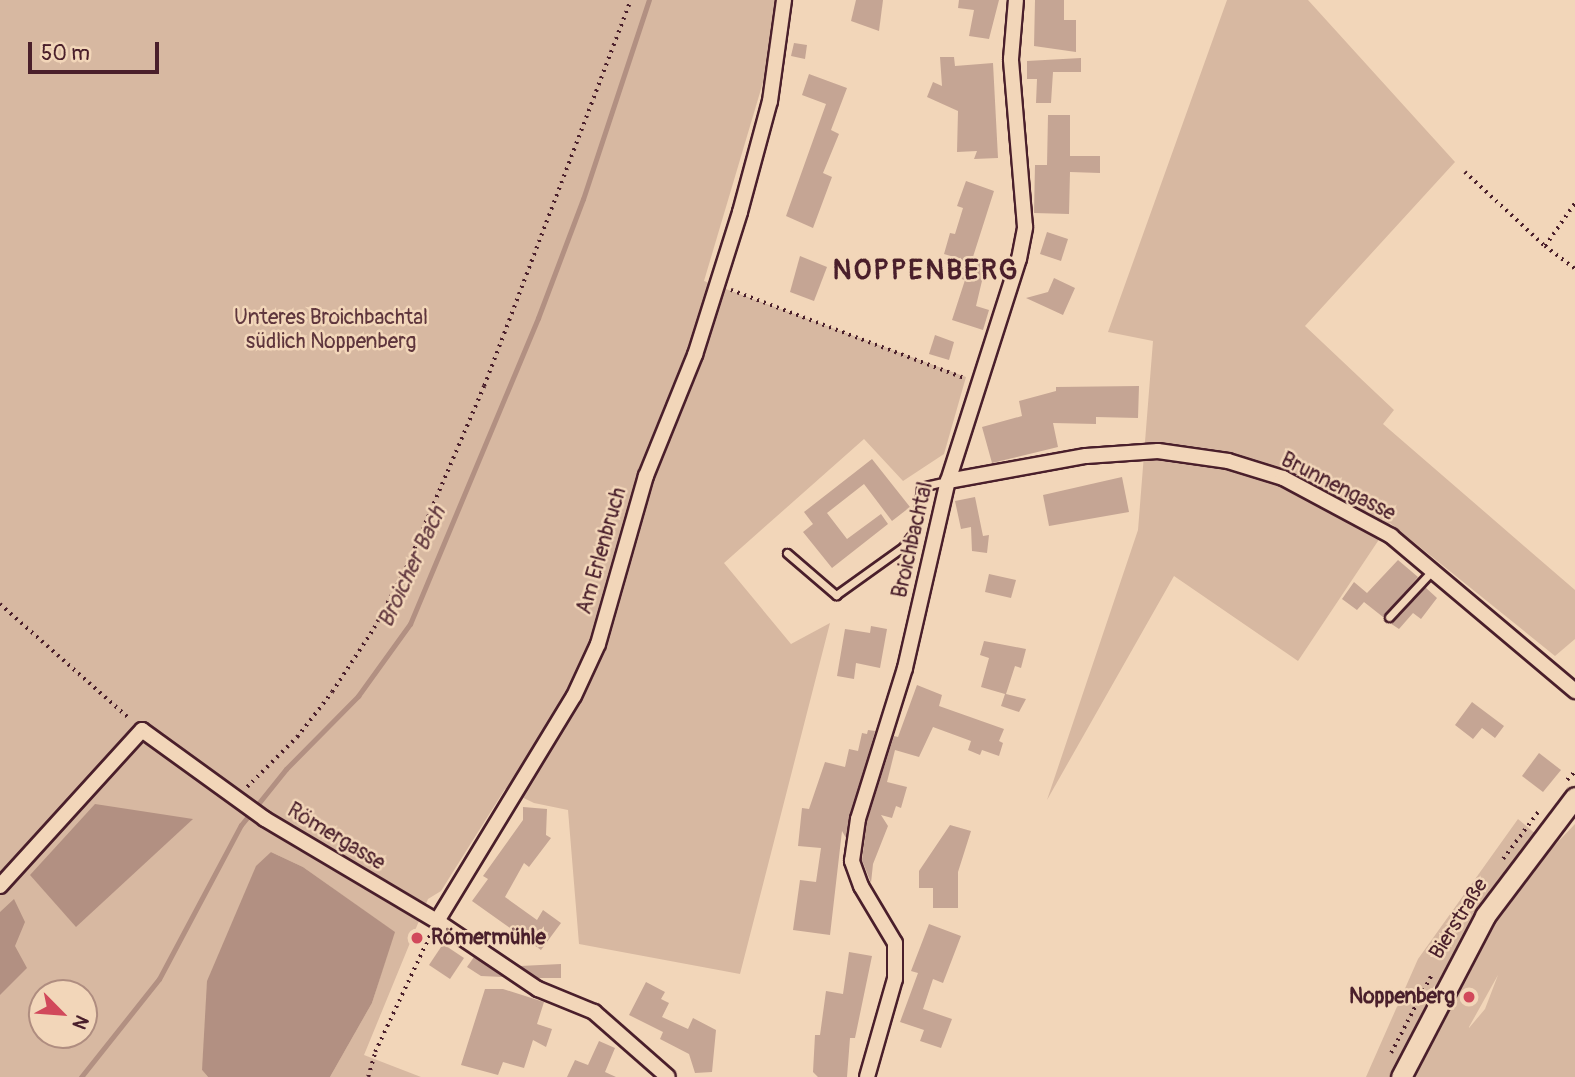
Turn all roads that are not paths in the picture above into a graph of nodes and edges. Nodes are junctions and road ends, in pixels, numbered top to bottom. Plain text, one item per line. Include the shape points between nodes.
1 (784, 0) edge
2 (1016, 0) edge
3 (948, 481) junction
4 (787, 553) dead end
5 (1432, 571) junction
6 (1390, 617) dead end
7 (1575, 691) edge
8 (1575, 797) edge
9 (0, 886) edge
10 (437, 921) junction
11 (668, 1077) edge
12 (867, 1077) edge
13 (1401, 1077) edge

1 - 10 street, Am Erlenbruch via 768,110 719,285 646,476 598,644 574,696
2 - 3 street, Broichbachtal via 1011,59 1025,227
3 - 4 lane via 921,487 916,530 903,547 836,595
3 - 5 street, Brunnengasse via 1086,456 1158,451 1228,461 1283,478 1391,536
3 - 12 street, Broichbachtal via 905,667 856,833 852,861 895,943 895,979
5 - 6 lane
5 - 7 street, Brunnengasse
8 - 13 main road, Bierstraße via 1485,916
9 - 10 street, Römergasse via 142,730 265,819
10 - 11 street, Römergasse via 538,989 594,1012

